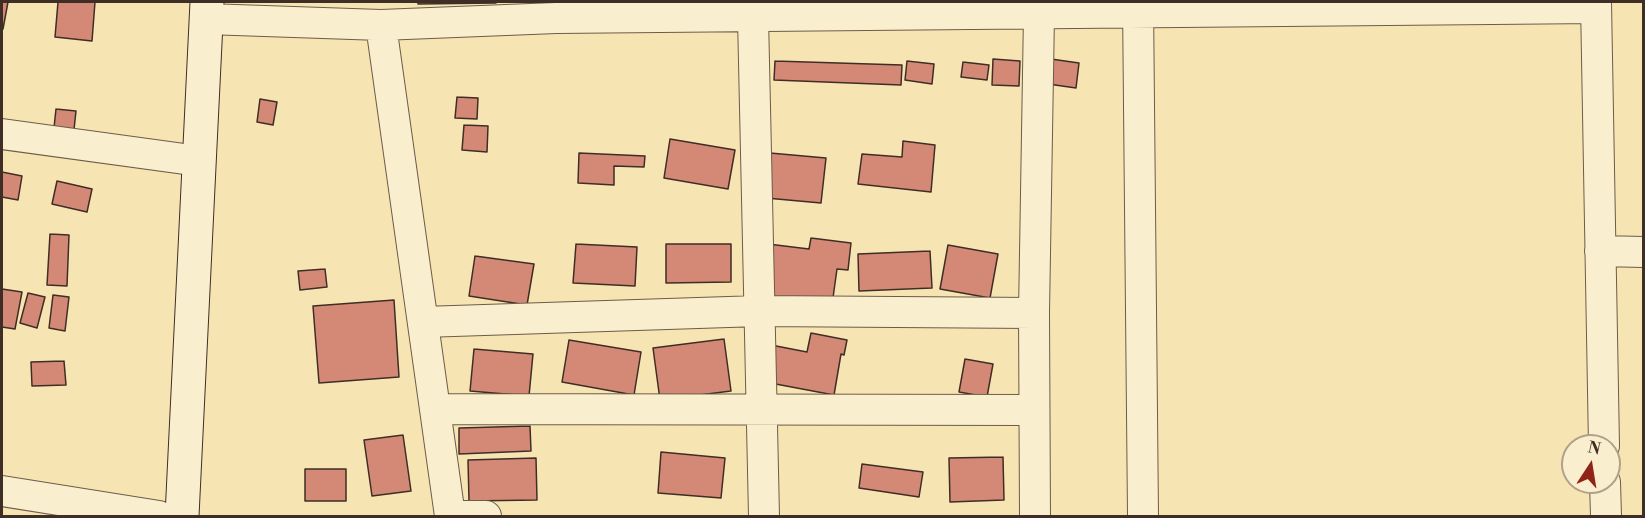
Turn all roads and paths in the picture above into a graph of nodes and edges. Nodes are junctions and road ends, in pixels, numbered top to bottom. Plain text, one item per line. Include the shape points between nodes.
1 (1596, 5) edge
2 (1138, 8) edge
3 (207, 10) edge
4 (555, 10) edge
5 (1039, 14) junction
6 (753, 17) junction
7 (381, 25) junction
8 (2, 134) edge
9 (199, 161) junction
10 (1600, 251) junction
11 (1644, 252) edge
12 (759, 311) junction
13 (1034, 313) junction
14 (423, 322) junction
15 (435, 410) junction
16 (761, 410) junction
17 (1034, 410) junction
18 (1604, 434) edge
19 (2, 491) edge
20 (1605, 494) edge
21 (159, 516) edge
22 (182, 516) edge
23 (450, 516) edge
24 (486, 516) edge
25 (764, 516) edge
26 (1035, 516) edge
27 (1143, 516) edge
28 (1606, 516) edge

1 - 2 street
1 - 10 street
2 - 5 street
2 - 27 street
3 - 7 street
3 - 9 main road
4 - 6 street
4 - 7 street
5 - 6 street
5 - 13 street
6 - 12 street
7 - 14 street
8 - 9 street
9 - 22 main road
10 - 11 street
10 - 18 street
12 - 13 street
12 - 14 street
12 - 16 street
13 - 17 street
14 - 15 street
15 - 16 street
15 - 23 street
16 - 17 street
16 - 25 street
17 - 26 street
19 - 21 street
20 - 28 street
23 - 24 street

